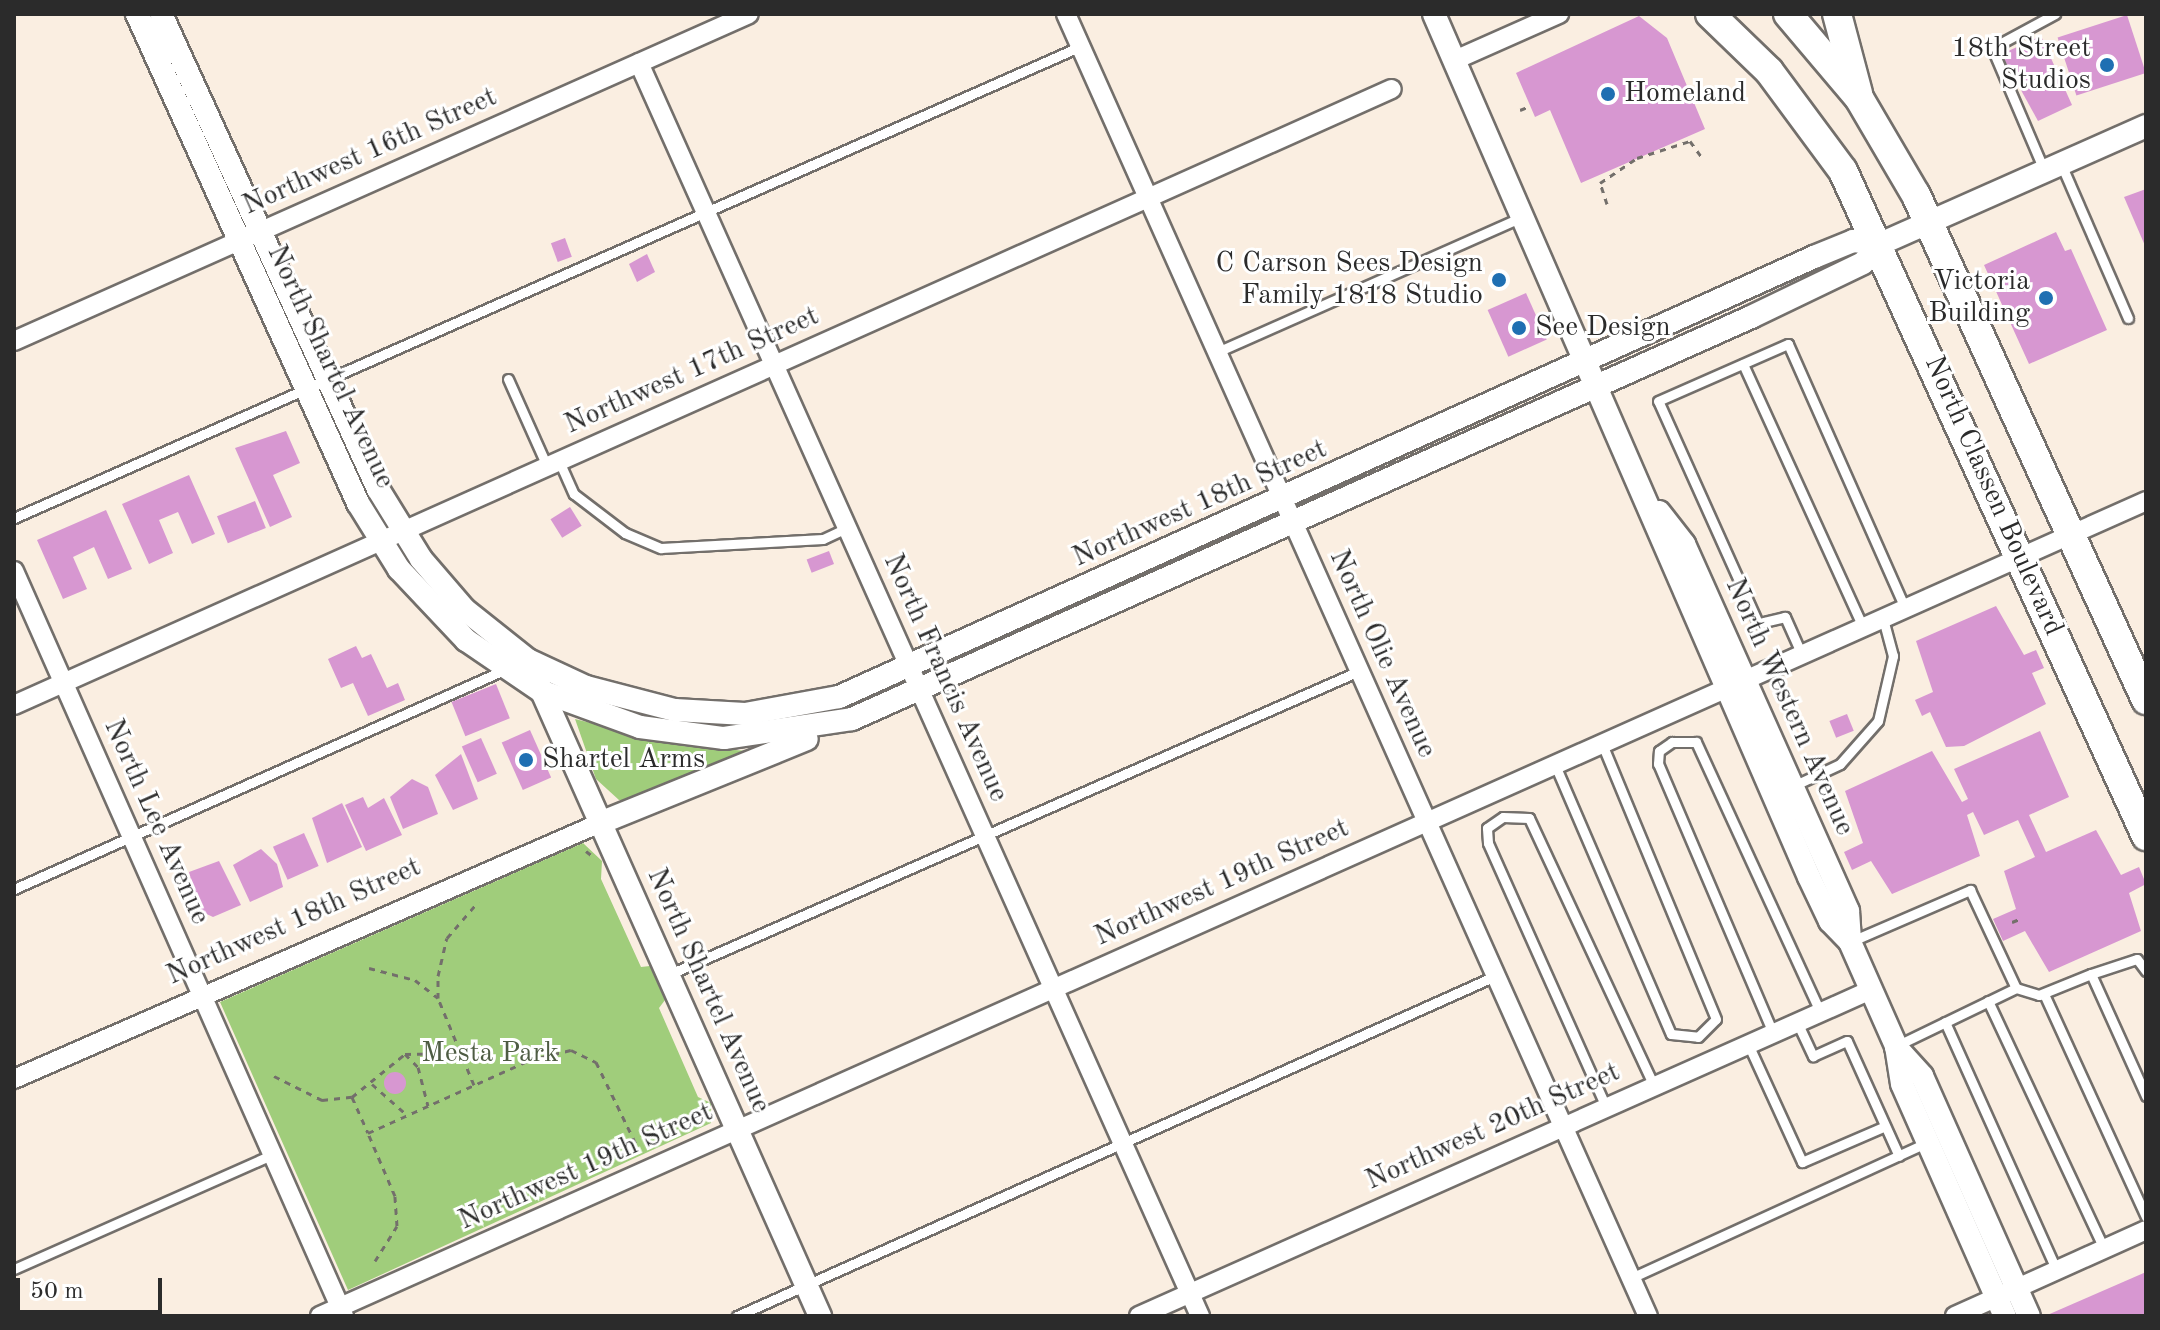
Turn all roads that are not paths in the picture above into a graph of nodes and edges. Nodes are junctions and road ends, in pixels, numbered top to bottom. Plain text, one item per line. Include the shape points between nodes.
1 (137, 14) edge
2 (161, 14) edge
3 (749, 14) edge
4 (1066, 14) edge
5 (1434, 14) edge
6 (1559, 14) edge
7 (1710, 14) edge
8 (1788, 14) edge
9 (1837, 14) edge
10 (2055, 14) edge
11 (1081, 46) junction
12 (1455, 60) junction
13 (639, 63) junction
14 (1392, 89) dead end
15 (1859, 98) junction
16 (2146, 126) edge
17 (2053, 168) junction
18 (1149, 199) junction
19 (705, 210) junction
20 (1525, 215) junction
21 (1930, 222) junction
22 (261, 232) junction
23 (239, 240) junction
24 (1880, 244) junction
25 (1706, 305) junction
26 (2128, 318) dead end
27 (1718, 332) junction
28 (14, 341) edge
29 (1217, 352) junction
30 (1589, 360) junction
31 (1743, 364) junction
32 (774, 366) junction
33 (508, 379) dead end
34 (317, 383) junction
35 (1599, 384) junction
36 (553, 463) junction
37 (2146, 501) edge
38 (1287, 510) junction
39 (14, 518) edge
40 (847, 528) junction
41 (402, 531) junction
42 (2072, 534) junction
43 (381, 540) junction
44 (2019, 557) junction
45 (14, 571) edge
46 (1905, 608) junction
47 (1883, 618) junction
48 (1863, 627) junction
49 (1802, 655) junction
50 (528, 660) junction
51 (909, 667) junction
52 (506, 669) junction
53 (1359, 671) junction
54 (64, 683) junction
55 (1735, 685) junction
56 (918, 688) junction
57 (541, 691) junction
58 (2146, 700) edge
59 (14, 705) edge
60 (852, 719) junction
61 (1602, 744) junction
62 (1555, 765) junction
63 (1782, 791) junction
64 (1426, 822) junction
65 (600, 823) junction
66 (132, 836) junction
67 (985, 836) junction
68 (2146, 836) edge
69 (14, 889) edge
70 (1850, 942) junction
71 (2146, 971) edge
72 (2091, 974) junction
73 (668, 975) junction
74 (1495, 976) junction
75 (1054, 988) junction
76 (2016, 988) junction
77 (1871, 990) junction
78 (2044, 994) junction
79 (202, 996) junction
80 (1988, 1001) junction
81 (1820, 1012) junction
82 (1797, 1022) junction
83 (1945, 1022) junction
84 (1773, 1033) junction
85 (1748, 1044) junction
86 (1896, 1046) junction
87 (14, 1079) edge
88 (1654, 1086) junction
89 (2146, 1096) edge
90 (1606, 1107) junction
91 (1885, 1126) junction
92 (1563, 1127) junction
93 (737, 1130) junction
94 (1928, 1142) junction
95 (1123, 1143) junction
96 (273, 1154) junction
97 (1899, 1156) junction
98 (2146, 1217) edge
99 (2146, 1230) edge
100 (2104, 1249) junction
101 (14, 1269) edge
102 (2057, 1271) junction
103 (1631, 1278) junction
104 (806, 1285) junction
105 (1190, 1293) junction
106 (2006, 1301) edge
107 (342, 1312) edge
108 (320, 1316) edge
109 (737, 1316) edge
110 (820, 1316) edge
111 (1139, 1316) edge
112 (1200, 1316) edge
113 (1648, 1316) edge
114 (1955, 1316) edge
115 (2029, 1316) edge

1 - 23 street, North Shartel Avenue
2 - 22 street, North Shartel Avenue
3 - 13 street, Northwest 16th Street
4 - 11 street, North Olie Avenue
5 - 12 street, North Western Avenue
6 - 12 street
7 - 24 main road, North Classen Boulevard via 1808,119
8 - 15 main road, North Classen Boulevard
9 - 15 main road
10 - 17 lane via 1992,48
11 - 18 street, North Olie Avenue
11 - 19 lane
12 - 20 street, North Western Avenue
13 - 19 street, North Francis Avenue
13 - 22 street, Northwest 16th Street
14 - 18 street, Northwest 17th Street
15 - 21 main road, North Classen Boulevard
16 - 17 street, Northwest 18th Street
17 - 21 street, Northwest 18th Street
17 - 26 lane
18 - 29 street, North Olie Avenue
18 - 32 street, Northwest 17th Street
19 - 32 street, North Francis Avenue
19 - 34 lane
20 - 29 lane
20 - 30 street, North Western Avenue
21 - 24 street, Northwest 18th Street
21 - 42 main road, North Classen Boulevard
22 - 23 street, Northwest 16th Street
22 - 34 street, North Shartel Avenue
23 - 28 street, Northwest 16th Street
23 - 34 street, North Shartel Avenue
24 - 25 street, Northwest 18th Street via 1853,241
24 - 27 street, Northwest 18th Street via 1863,263
24 - 44 main road, North Classen Boulevard
25 - 27 street
25 - 30 street, Northwest 18th Street
27 - 35 street, Northwest 18th Street
29 - 38 street, North Olie Avenue
30 - 35 street, North Western Avenue
30 - 38 street, Northwest 18th Street
31 - 46 lane via 1788,344
31 - 48 lane
31 - 49 lane via 1658,401 1758,623 1785,617
32 - 36 street, Northwest 17th Street
32 - 40 street, North Francis Avenue
33 - 36 lane
34 - 39 lane
34 - 41 street, North Shartel Avenue
34 - 43 street, North Shartel Avenue
35 - 38 street, Northwest 18th Street
35 - 55 street, North Western Avenue via 1653,504 1666,555
36 - 40 lane via 574,494 625,533 661,548 823,539
36 - 41 street, Northwest 17th Street
37 - 42 street, Northwest 19th Street
38 - 51 street, Northwest 18th Street
38 - 53 street, North Olie Avenue
38 - 56 street, Northwest 18th Street
40 - 51 street, North Francis Avenue
41 - 43 street, Northwest 17th Street
41 - 50 street, North Shartel Avenue via 464,609
42 - 44 street, Northwest 19th Street
42 - 58 main road, North Classen Boulevard
43 - 52 street, North Shartel Avenue via 431,607
43 - 54 street, Northwest 17th Street
44 - 46 street, Northwest 19th Street
44 - 68 main road, North Classen Boulevard
45 - 54 street, North Lee Avenue
46 - 47 street, Northwest 19th Street
47 - 48 street, Northwest 19th Street
47 - 63 lane via 1893,656 1878,721 1840,764
48 - 49 street, Northwest 19th Street
49 - 55 street, Northwest 19th Street
50 - 51 street, Northwest 18th Street via 626,700 720,714 821,702
50 - 52 lane
50 - 57 street, North Shartel Avenue
51 - 56 street, North Francis Avenue
52 - 57 street, North Shartel Avenue
52 - 66 lane
53 - 64 street, North Olie Avenue
53 - 67 lane
54 - 59 street, Northwest 17th Street
54 - 66 street, North Lee Avenue
55 - 61 street, Northwest 19th Street
55 - 63 street, North Western Avenue
56 - 60 street, Northwest 18th Street
56 - 67 street, North Francis Avenue
57 - 60 street, Northwest 18th Street via 599,715 692,735 788,734
57 - 65 street, North Shartel Avenue
60 - 65 street
61 - 62 street, Northwest 19th Street
61 - 62 lane via 1716,1019 1698,1037 1671,1034
62 - 64 street, Northwest 19th Street
63 - 70 street, North Western Avenue via 1830,921
64 - 74 street, North Olie Avenue
64 - 75 street, Northwest 19th Street
65 - 73 street, North Shartel Avenue
65 - 79 street, Northwest 18th Street
66 - 69 lane
66 - 79 street, North Lee Avenue
67 - 73 lane
67 - 75 street, North Francis Avenue
70 - 76 lane via 1970,890
70 - 77 street, North Western Avenue
71 - 72 lane via 2137,959
72 - 78 lane
72 - 89 lane
73 - 93 street, North Shartel Avenue
74 - 92 street, North Olie Avenue
74 - 95 lane
75 - 93 street, Northwest 19th Street
75 - 95 street, North Francis Avenue
76 - 78 lane
76 - 80 lane
77 - 81 street, Northwest 20th Street
77 - 86 street, North Western Avenue
78 - 98 lane
79 - 87 street, Northwest 18th Street
79 - 96 street, North Lee Avenue
80 - 83 lane
80 - 100 lane
81 - 82 street, Northwest 20th Street
81 - 84 lane via 1696,742 1684,737 1659,751 1658,764
82 - 84 street, Northwest 20th Street
82 - 91 lane via 1813,1056 1847,1041
83 - 86 lane
83 - 102 lane
84 - 85 street, Northwest 20th Street
85 - 88 street, Northwest 20th Street
85 - 91 lane via 1802,1162
86 - 94 street, North Western Avenue via 1902,1084
86 - 106 street, North Western Avenue via 1922,1076
88 - 90 street, Northwest 20th Street
88 - 90 lane via 1529,818 1503,817 1487,828 1488,843
90 - 92 street, Northwest 20th Street
91 - 97 lane
92 - 103 street, North Olie Avenue
92 - 105 street, Northwest 20th Street
93 - 104 street, North Shartel Avenue
93 - 107 street, Northwest 19th Street
94 - 97 lane
94 - 106 street, North Western Avenue
95 - 104 lane
95 - 105 street, North Francis Avenue
96 - 101 lane
96 - 107 street, North Lee Avenue
97 - 103 lane
99 - 100 street
100 - 102 street
102 - 106 street
103 - 113 street, North Olie Avenue
104 - 109 lane
104 - 110 street, North Shartel Avenue
105 - 111 street, Northwest 20th Street
105 - 112 street, North Francis Avenue
106 - 114 street
106 - 115 street, North Western Avenue
107 - 108 street, Northwest 19th Street

